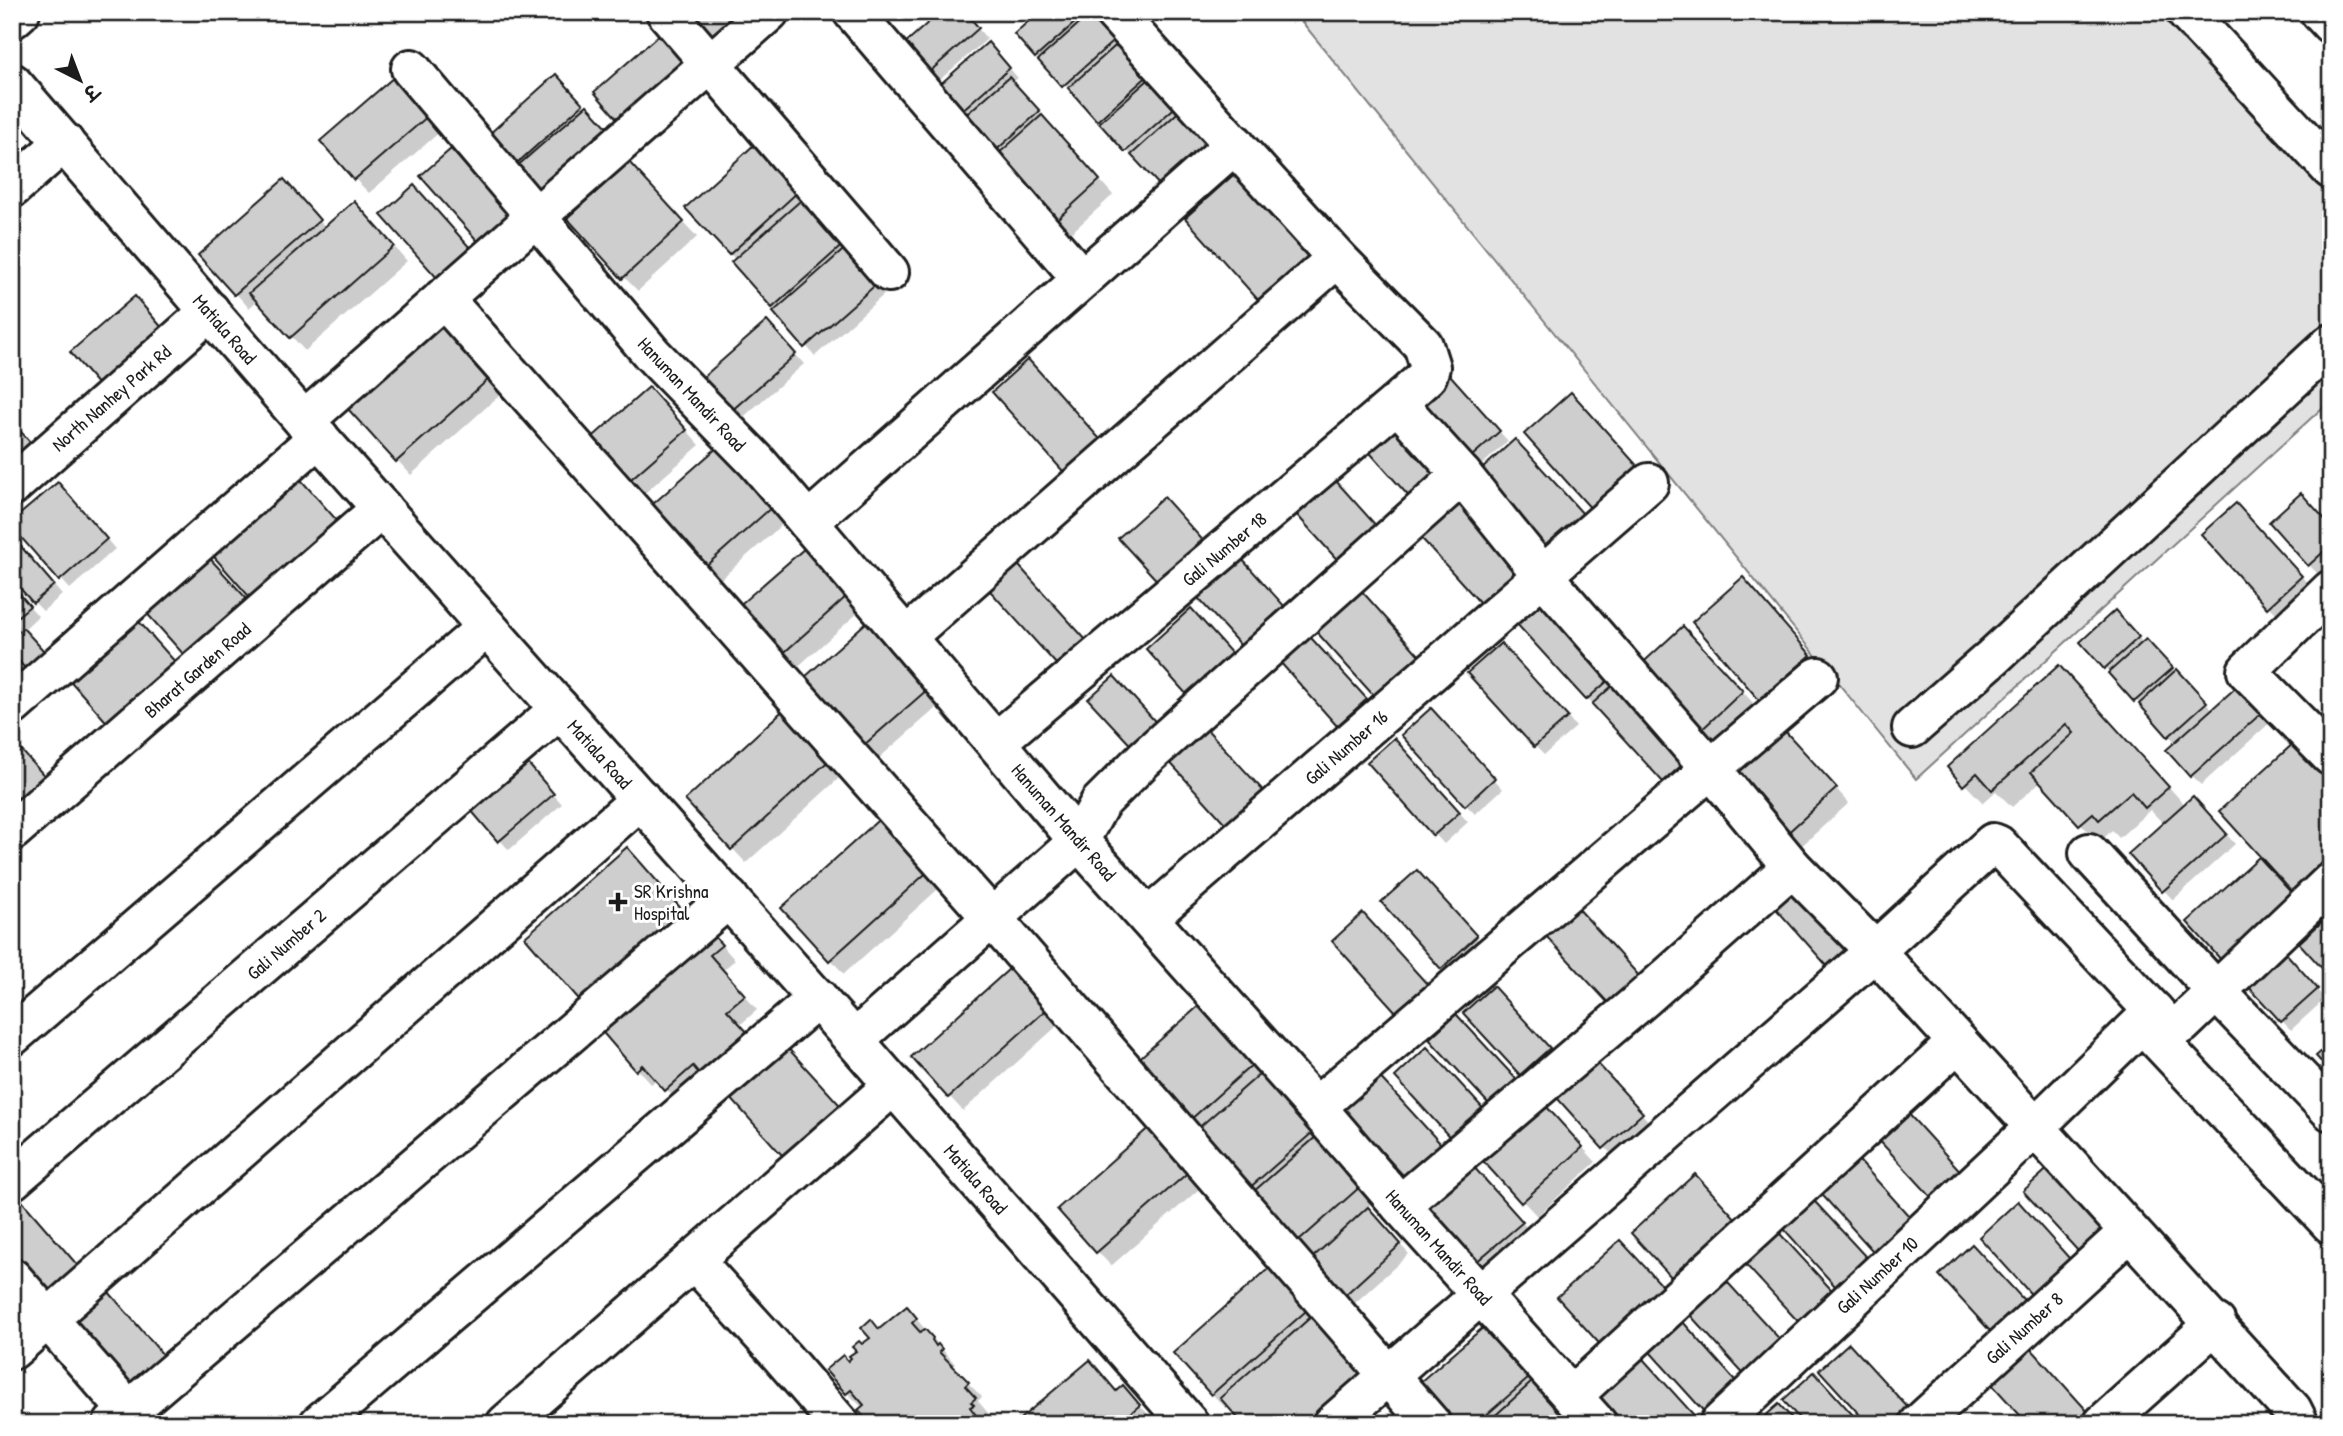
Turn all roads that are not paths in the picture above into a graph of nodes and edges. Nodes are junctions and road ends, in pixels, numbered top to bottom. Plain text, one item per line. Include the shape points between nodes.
1 (20, 12) edge
2 (666, 12) edge
3 (769, 12) edge
4 (853, 12) edge
5 (1114, 12) edge
6 (2186, 12) edge
7 (2319, 12) edge
8 (12, 19) edge
9 (2331, 24) edge
10 (710, 64) junction
11 (411, 69) dead end
12 (12, 83) edge
13 (64, 142) junction
14 (1235, 144) junction
15 (2331, 169) edge
16 (12, 188) edge
17 (535, 217) junction
18 (1338, 258) junction
19 (889, 272) dead end
20 (1082, 279) junction
21 (443, 298) junction
22 (210, 311) junction
23 (2331, 344) edge
24 (1396, 403) junction
25 (311, 429) junction
26 (1462, 475) junction
27 (1649, 484) dead end
28 (12, 486) edge
29 (382, 508) junction
30 (808, 522) junction
31 (1544, 577) junction
32 (2331, 590) edge
33 (487, 627) junction
34 (906, 636) junction
35 (1818, 677) dead end
36 (12, 706) edge
37 (560, 709) junction
38 (1912, 728) dead end
39 (996, 742) junction
40 (2331, 756) edge
41 (1712, 770) junction
42 (640, 799) junction
43 (12, 831) edge
44 (1079, 841) junction
45 (2089, 853) dead end
46 (1792, 867) junction
47 (2331, 882) edge
48 (729, 898) junction
49 (992, 918) junction
50 (1148, 918) junction
51 (1875, 951) junction
52 (2216, 991) junction
53 (818, 998) junction
54 (2148, 1017) junction
55 (12, 1036) edge
56 (854, 1040) junction
57 (1958, 1042) junction
58 (894, 1085) junction
59 (1316, 1107) junction
60 (2331, 1111) edge
61 (2035, 1127) junction
62 (12, 1180) edge
63 (1400, 1205) junction
64 (2331, 1224) edge
65 (2129, 1232) junction
66 (694, 1260) junction
67 (12, 1278) edge
68 (1481, 1293) junction
69 (48, 1319) junction
70 (2216, 1323) junction
71 (12, 1350) edge
72 (1388, 1375) junction
73 (1572, 1396) junction
74 (127, 1419) edge
75 (320, 1424) edge
76 (506, 1424) edge
77 (840, 1424) edge
78 (1189, 1424) edge
79 (1333, 1424) edge
80 (1431, 1424) edge
81 (1597, 1424) edge
82 (1719, 1424) edge
83 (1919, 1424) edge
84 (2103, 1424) edge
85 (2299, 1424) edge

1 - 8 street
2 - 10 street
3 - 10 street
4 - 20 street
5 - 14 street
6 - 15 street
7 - 9 street
10 - 17 street
10 - 19 street
11 - 17 street, Hanuman Mandir Road
12 - 13 street, Matiala Road
13 - 16 street
13 - 22 street, Matiala Road
14 - 18 street
14 - 20 street
17 - 21 street
17 - 30 street, Hanuman Mandir Road via 652,354
18 - 24 street, Gali Number 18 via 1423,345 1430,367 1427,376
18 - 34 street
20 - 30 street
21 - 25 street
21 - 49 street
22 - 25 street, Matiala Road
22 - 28 street, North Nanhey Park Rd
23 - 38 street
24 - 26 street
24 - 39 street, Gali Number 18
25 - 29 street, Matiala Road
25 - 36 street
26 - 31 street
26 - 44 street via 1121,782 1100,803
27 - 31 street, Gali Number 16
29 - 33 street, Matiala Road
29 - 43 street, Bharat Garden Road
30 - 34 street, Hanuman Mandir Road
31 - 41 street
31 - 50 street, Gali Number 16
32 - 40 street via 2247,671
33 - 37 street, Matiala Road
33 - 55 street
34 - 39 street, Hanuman Mandir Road
35 - 41 street
37 - 42 street, Matiala Road
37 - 62 street, Gali Number 2
39 - 44 street, Hanuman Mandir Road
41 - 46 street
41 - 59 street
42 - 48 street, Matiala Road
42 - 69 street
44 - 49 street
44 - 50 street, Hanuman Mandir Road
45 - 52 street
46 - 51 street
46 - 63 street
47 - 52 street
48 - 53 street, Matiala Road
48 - 74 street
49 - 56 street
49 - 72 street
50 - 59 street, Hanuman Mandir Road
51 - 54 street via 1996,843
51 - 57 street
51 - 68 street
52 - 54 street via 2175,1028
52 - 60 street
53 - 56 street, Matiala Road
53 - 75 street
54 - 61 street, Gali Number 10
54 - 64 street
56 - 58 street, Matiala Road
57 - 61 street
57 - 73 street
58 - 66 street
58 - 78 street, Matiala Road
59 - 63 street, Hanuman Mandir Road
61 - 65 street
61 - 82 street, Gali Number 10
63 - 68 street, Hanuman Mandir Road
65 - 70 street
65 - 83 street, Gali Number 8
66 - 76 street
66 - 77 street
67 - 69 street
68 - 72 street
68 - 73 street, Hanuman Mandir Road
69 - 71 street
69 - 74 street
70 - 84 street
70 - 85 street
72 - 79 street
72 - 80 street
73 - 81 street, Hanuman Mandir Road

